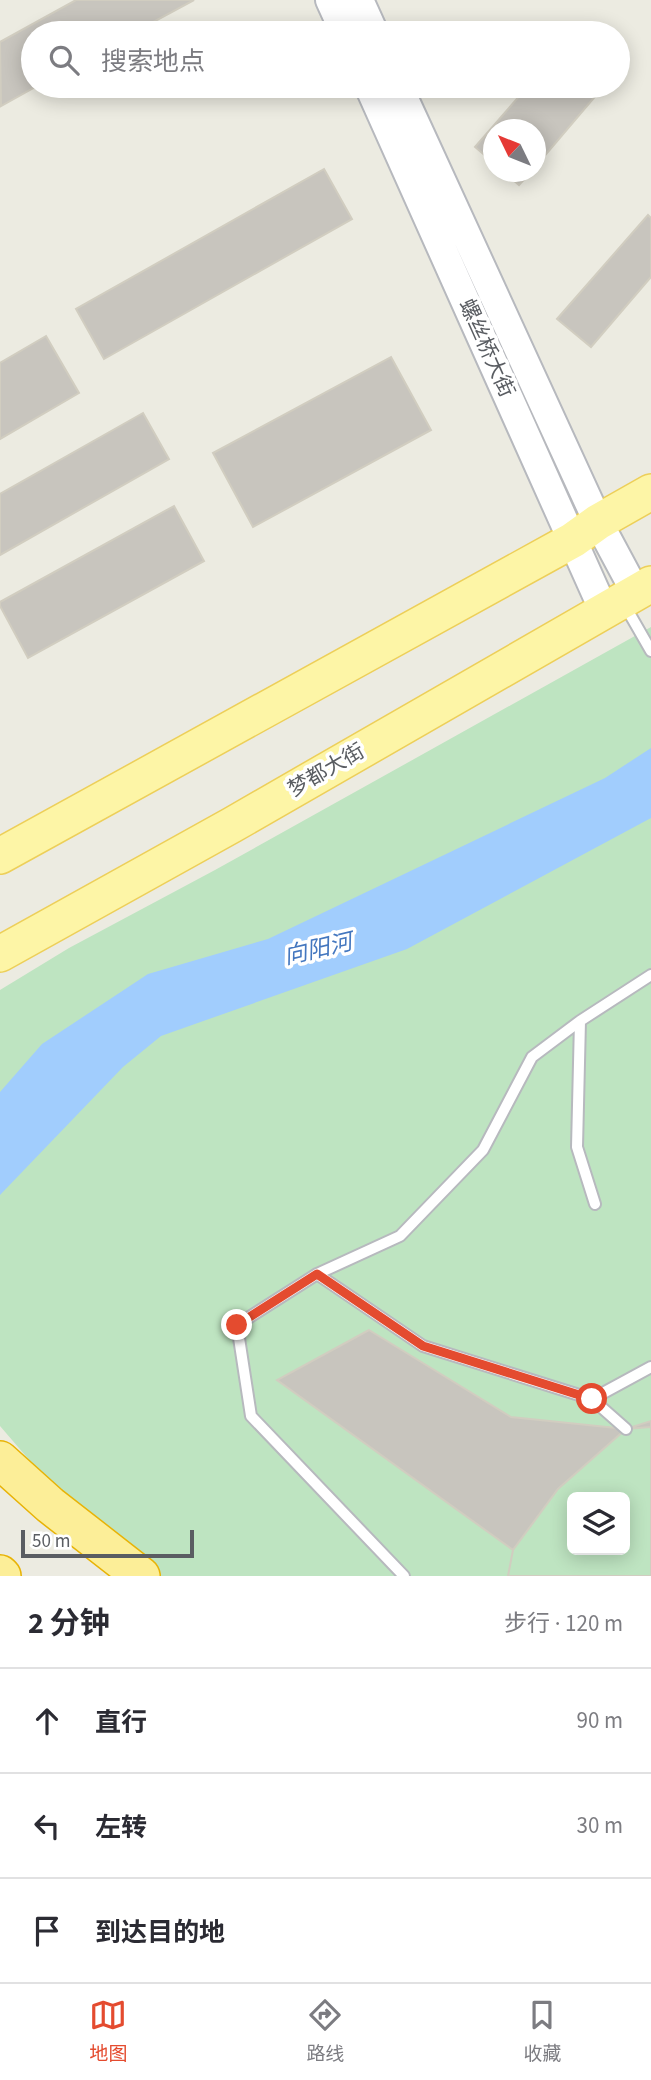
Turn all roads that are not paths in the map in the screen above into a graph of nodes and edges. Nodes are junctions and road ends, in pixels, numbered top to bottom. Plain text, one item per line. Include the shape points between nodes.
1 (330, 0) edge
2 (359, 0) edge
3 (340, 21) edge
4 (369, 21) edge
5 (375, 98) edge
6 (403, 98) edge
7 (651, 492) edge
8 (586, 531) junction
9 (628, 597) edge
10 (651, 652) edge
11 (0, 856) edge
12 (0, 954) edge
13 (651, 975) edge
14 (580, 1021) junction
15 (595, 1204) dead end
16 (317, 1274) junction
17 (651, 1367) edge
18 (592, 1399) junction
19 (626, 1429) dead end
20 (0, 1460) edge
21 (141, 1576) edge
22 (404, 1576) edge

1 - 3 street
2 - 4 street
5 - 8 street, 螺丝桥大街
6 - 8 street, 螺丝桥大街
7 - 8 main road
8 - 9 street, 螺丝桥大街
8 - 11 main road
9 - 10 lane
9 - 12 main road, 梦都大街
13 - 14 lane
14 - 15 lane via 577,1147
14 - 16 lane via 532,1057 483,1150 400,1236
16 - 18 lane via 423,1346
16 - 22 lane via 237,1325 251,1416
17 - 18 lane
18 - 19 lane
20 - 21 highway

